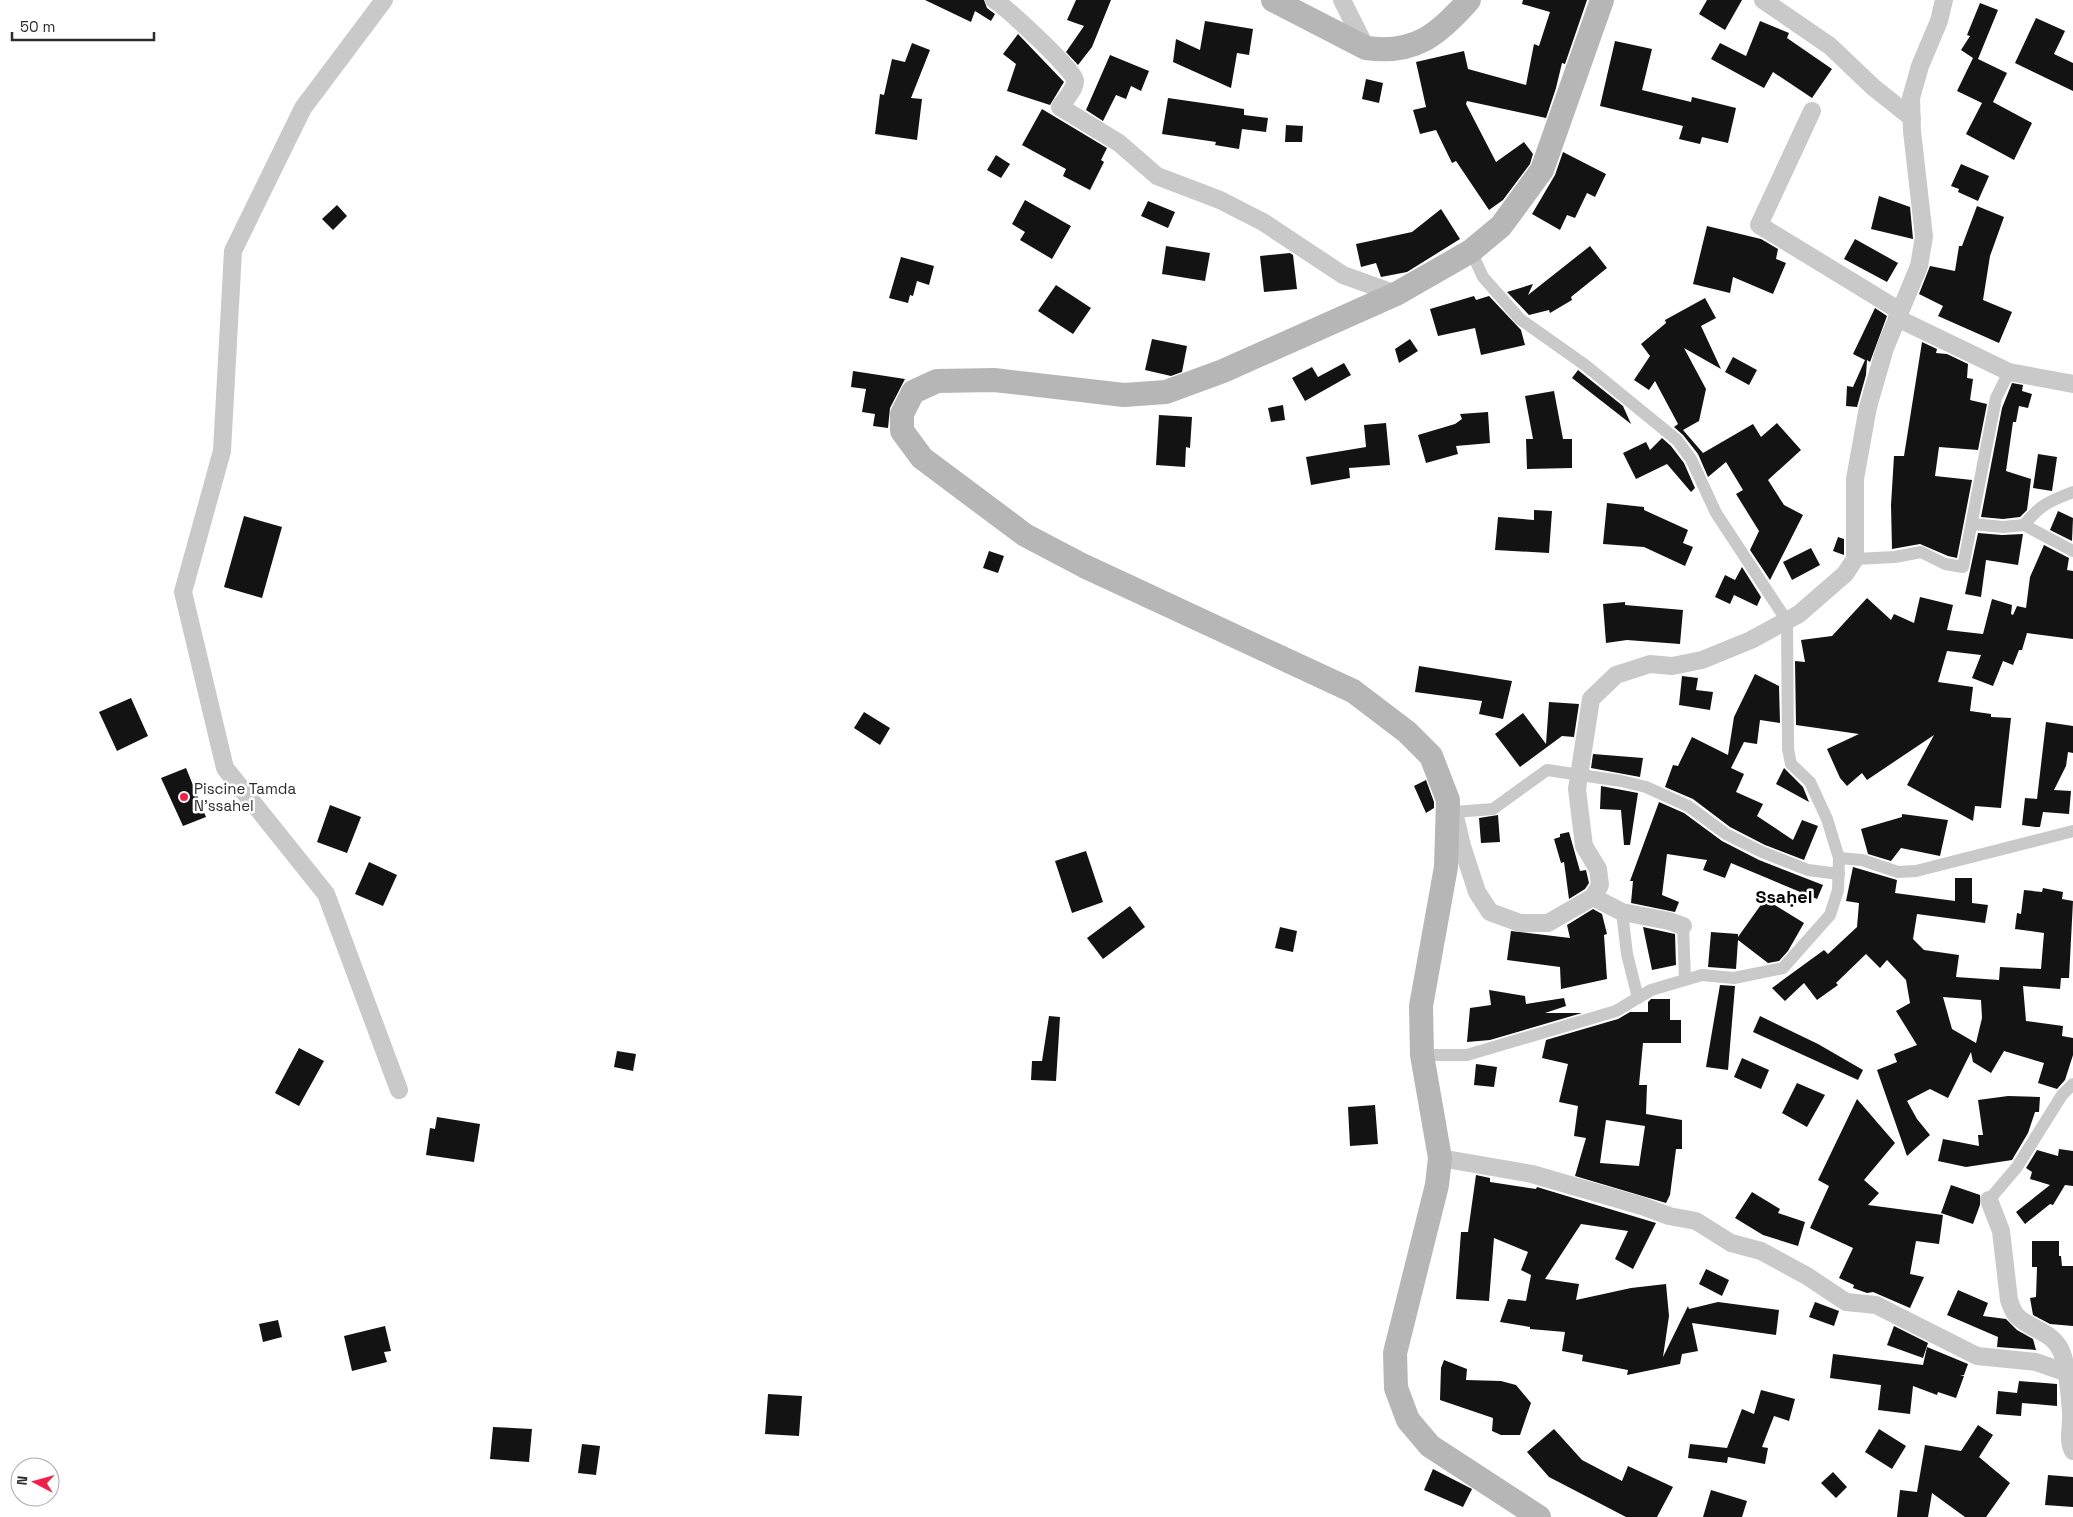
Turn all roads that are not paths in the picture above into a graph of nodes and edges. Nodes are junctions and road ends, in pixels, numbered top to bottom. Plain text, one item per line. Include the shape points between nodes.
1 (384, 0) edge
2 (994, 0) edge
3 (1273, 0) edge
4 (1342, 0) edge
5 (1470, 0) edge
6 (1602, 0) edge
7 (1763, 0) edge
8 (1944, 0) edge
9 (1366, 48) junction
10 (1812, 111) dead end
11 (1912, 118) junction
12 (1471, 251) junction
13 (1396, 294) junction
14 (1899, 314) junction
15 (2009, 372) junction
16 (2073, 384) edge
17 (2073, 492) edge
18 (1972, 524) junction
19 (2024, 525) junction
20 (2073, 551) edge
21 (1855, 559) junction
22 (1787, 621) junction
23 (1579, 774) junction
24 (1451, 806) junction
25 (2073, 831) edge
26 (1839, 858) junction
27 (1838, 874) junction
28 (1593, 897) junction
29 (1622, 912) junction
30 (1683, 926) joint
31 (1685, 979) junction
32 (1638, 998) junction
33 (1422, 1055) junction
34 (2073, 1084) edge
35 (399, 1090) dead end
36 (1440, 1158) junction
37 (1989, 1200) joint
38 (2069, 1373) edge
39 (2073, 1451) edge
40 (1539, 1517) edge

1 - 35 street via 303,108 233,251 222,451 183,592 225,768 326,894
2 - 13 street via 1073,75 1074,87 1060,107 1119,143 1157,176 1220,200 1263,222 1343,276
3 - 9 main road
4 - 9 street
5 - 9 main road via 1443,29 1419,43 1394,49
6 - 12 main road via 1542,170 1502,226
7 - 11 street via 1830,46
8 - 11 street via 1911,98
10 - 14 street via 1760,225
11 - 14 street via 1924,236 1919,266
12 - 13 main road
12 - 22 street via 1482,276 1520,319 1585,365 1677,440 1691,459 1716,513
13 - 24 main road via 1166,392 1124,394 994,380 937,381 912,392 902,414 902,432 922,458 1025,535 1084,566 1353,691 1407,732 1432,756
14 - 15 street
14 - 21 street via 1885,348 1868,407 1855,479
15 - 16 street
15 - 18 street via 1996,398
17 - 19 street via 2038,508
18 - 19 street
18 - 21 street via 1963,567 1945,564 1921,552
19 - 20 street
21 - 22 street via 1845,574
22 - 23 street via 1702,660 1672,666 1650,664 1616,675 1591,699
22 - 26 street via 1788,750 1791,764 1810,782 1827,819
23 - 24 street via 1547,770 1493,809
23 - 27 street via 1646,787 1688,806 1726,834 1762,852 1808,870
23 - 28 street via 1576,789 1584,846 1598,869 1600,885
24 - 28 street via 1477,892 1490,912 1520,923 1548,923
24 - 33 main road via 1446,867 1421,1006
25 - 26 street via 1916,871 1898,872 1862,860
26 - 27 street
27 - 31 street via 1838,890 1830,915 1783,968 1734,978 1702,975
28 - 29 street
29 - 30 street via 1669,920
29 - 32 street via 1627,954
30 - 31 street
31 - 32 street via 1651,990
32 - 33 street via 1616,1011 1466,1055
33 - 36 main road
34 - 37 street via 2062,1095 2017,1167
36 - 38 street via 1532,1174 1669,1216 1696,1221 1731,1243 1761,1251 1846,1302 1876,1305 1977,1356 2036,1362
36 - 40 main road via 1437,1185 1396,1353 1396,1388 1408,1420 1430,1446
37 - 38 street via 2001,1231 2009,1300 2018,1317 2044,1331 2056,1343
38 - 39 street via 2070,1446

